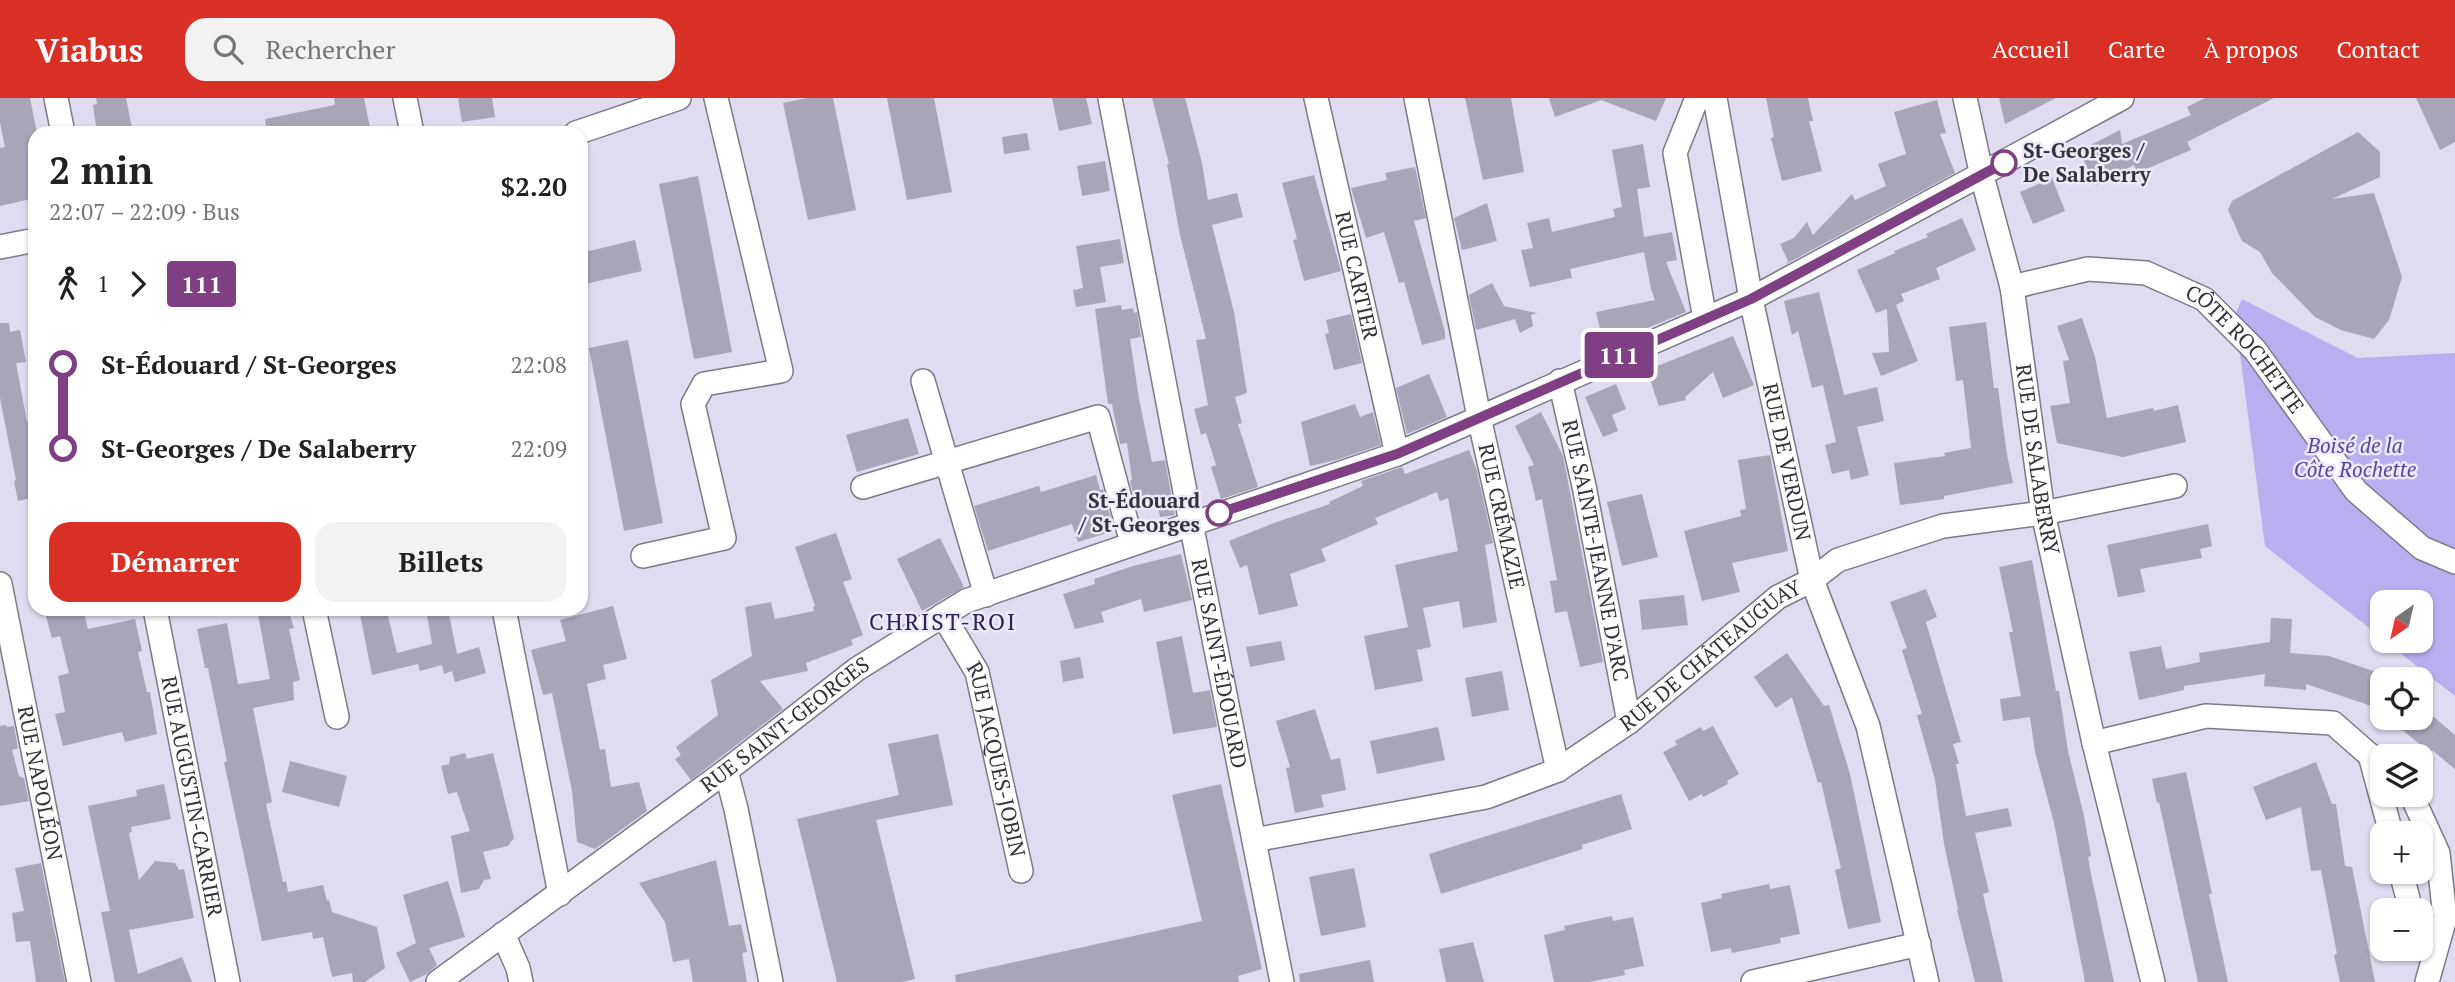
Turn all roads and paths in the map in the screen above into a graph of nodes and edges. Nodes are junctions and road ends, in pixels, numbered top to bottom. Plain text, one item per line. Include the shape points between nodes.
1 (56, 98) edge
2 (405, 98) edge
3 (679, 98) edge
4 (716, 98) edge
5 (1110, 98) edge
6 (1317, 98) edge
7 (1416, 98) edge
8 (1697, 98) edge
9 (1714, 98) edge
10 (1965, 98) edge
11 (2118, 99) edge
12 (61, 126) edge
13 (411, 126) edge
14 (588, 129) edge
15 (1982, 176) junction
16 (28, 241) edge
17 (0, 247) edge
18 (2012, 287) junction
19 (1751, 299) junction
20 (1705, 319) junction
21 (923, 381) dead end
22 (1560, 381) junction
23 (1479, 417) junction
24 (1397, 454) junction
25 (947, 462) junction
26 (2175, 486) dead end
27 (863, 487) dead end
28 (2043, 513) junction
29 (1191, 523) junction
30 (1132, 543) junction
31 (643, 556) dead end
32 (2455, 562) edge
33 (1812, 580) junction
34 (0, 584) edge
35 (986, 595) junction
36 (943, 615) junction
37 (156, 616) edge
38 (315, 616) edge
39 (505, 616) edge
40 (337, 717) dead end
41 (1629, 722) junction
42 (2094, 743) junction
43 (2370, 756) edge
44 (1558, 770) junction
45 (726, 771) junction
46 (2417, 807) edge
47 (1254, 839) junction
48 (1021, 871) dead end
49 (560, 894) junction
50 (503, 934) junction
51 (1919, 944) junction
52 (2418, 961) edge
53 (79, 982) edge
54 (228, 982) edge
55 (438, 982) edge
56 (521, 982) edge
57 (771, 982) edge
58 (1282, 982) edge
59 (1753, 982) edge
60 (1927, 982) edge
61 (2153, 982) edge
62 (2419, 982) edge
63 (2427, 982) edge

1 - 12 street
2 - 13 street
3 - 14 street
4 - 31 street via 781,371 704,384 693,404 724,538
5 - 29 street, RUE SAINT-ÉDOUARD
6 - 24 street, RUE CARTIER
7 - 23 street, RUE CRÉMAZIE
8 - 20 street via 1675,152
9 - 19 street, RUE DE VERDUN
10 - 15 street, RUE DE SALABERRY
11 - 15 street, RUE SAINT-GEORGES
15 - 18 street, RUE DE SALABERRY
15 - 19 street, RUE SAINT-GEORGES
16 - 17 street
18 - 28 street, RUE DE SALABERRY
18 - 32 street, CÔTE ROCHETTE via 2088,269 2146,273 2204,299 2255,350 2356,491 2422,548
19 - 20 street, RUE SAINT-GEORGES
19 - 33 street, RUE DE VERDUN
20 - 22 street, RUE SAINT-GEORGES
21 - 25 street
22 - 23 street, RUE SAINT-GEORGES
22 - 41 street, RUE SAINTE-JEANNE D'ARC
23 - 24 street, RUE SAINT-GEORGES
23 - 44 street, RUE CRÉMAZIE
24 - 29 street, RUE SAINT-GEORGES
25 - 27 street
25 - 30 street via 1098,417
25 - 35 street
26 - 28 street, RUE DE CHÂTEAUGUAY
28 - 33 street, RUE DE CHÂTEAUGUAY via 1943,526 1838,560
28 - 42 street, RUE DE SALABERRY
29 - 30 street, RUE SAINT-GEORGES
29 - 47 street, RUE SAINT-ÉDOUARD
30 - 35 street, RUE SAINT-GEORGES
33 - 41 street, RUE DE CHÂTEAUGUAY via 1777,597
33 - 51 street, RUE DE VERDUN via 1868,726
34 - 53 street, RUE NAPOLÉON
35 - 36 street, RUE SAINT-GEORGES
36 - 45 street, RUE SAINT-GEORGES via 857,669
36 - 48 street, RUE JACQUES-JOBIN via 976,672
37 - 54 street, RUE AUGUSTIN-CARRIER
38 - 40 street
39 - 49 street
41 - 44 street, RUE DE CHÂTEAUGUAY
42 - 43 street via 2206,716 2333,723
42 - 61 street, RUE DE SALABERRY
44 - 47 street, RUE DE CHÂTEAUGUAY via 1486,797
45 - 49 street, RUE SAINT-GEORGES
45 - 57 street
46 - 63 street via 2438,853 2445,918
47 - 58 street, RUE SAINT-ÉDOUARD
49 - 50 street, RUE SAINT-GEORGES
50 - 55 street, RUE SAINT-GEORGES
50 - 56 street
51 - 59 street
51 - 60 street, RUE DE VERDUN
52 - 62 street

